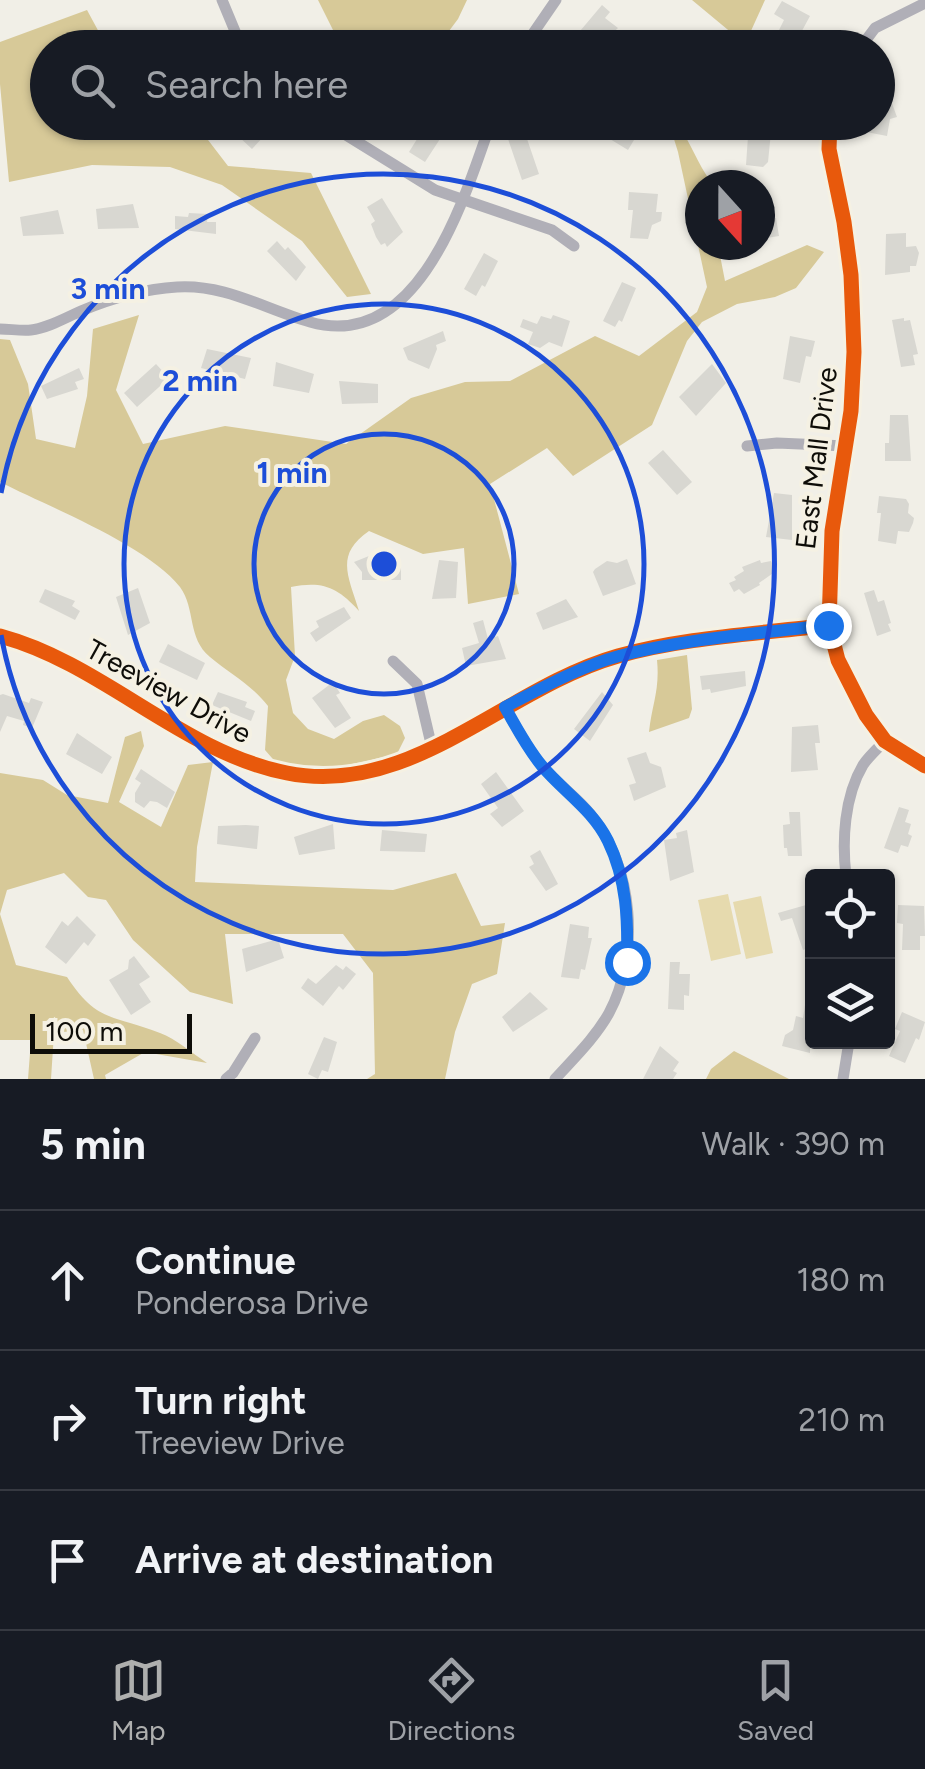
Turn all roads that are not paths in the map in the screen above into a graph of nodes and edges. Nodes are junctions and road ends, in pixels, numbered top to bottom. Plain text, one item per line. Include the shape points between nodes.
1 (222, 0) edge
2 (556, 0) edge
3 (925, 3) edge
4 (234, 30) edge
5 (535, 30) edge
6 (874, 30) edge
7 (353, 140) edge
8 (485, 140) edge
9 (829, 140) edge
10 (464, 200) junction
11 (574, 246) dead end
12 (0, 329) edge
13 (747, 446) dead end
14 (846, 446) junction
15 (828, 625) junction
16 (0, 636) edge
17 (393, 661) dead end
18 (505, 707) junction
19 (885, 741) junction
20 (432, 748) junction
21 (925, 766) edge
22 (846, 869) edge
23 (254, 1038) dead end
24 (848, 1049) edge
25 (226, 1079) edge
26 (555, 1079) edge
27 (844, 1079) edge

1 - 4 street
2 - 5 street
3 - 6 street
7 - 10 street via 409,176
8 - 10 street
9 - 14 street, East Mall Drive via 851,276 854,352
10 - 11 street via 552,230
10 - 12 street via 425,272 398,304 372,320 312,323 243,296 182,287 114,298 30,330
13 - 14 street
14 - 15 street, East Mall Drive via 832,531
15 - 18 street, Treeview Drive via 617,656
15 - 19 street, East Mall Drive via 838,660
16 - 20 street, Treeview Drive via 48,653 257,767 325,778 394,766
17 - 20 street via 417,684
18 - 20 street, Treeview Drive
18 - 26 street via 531,752 608,839 626,899 621,986 590,1041
19 - 21 street, East Mall Drive
19 - 22 street via 863,764 850,798
23 - 25 street
24 - 27 street

